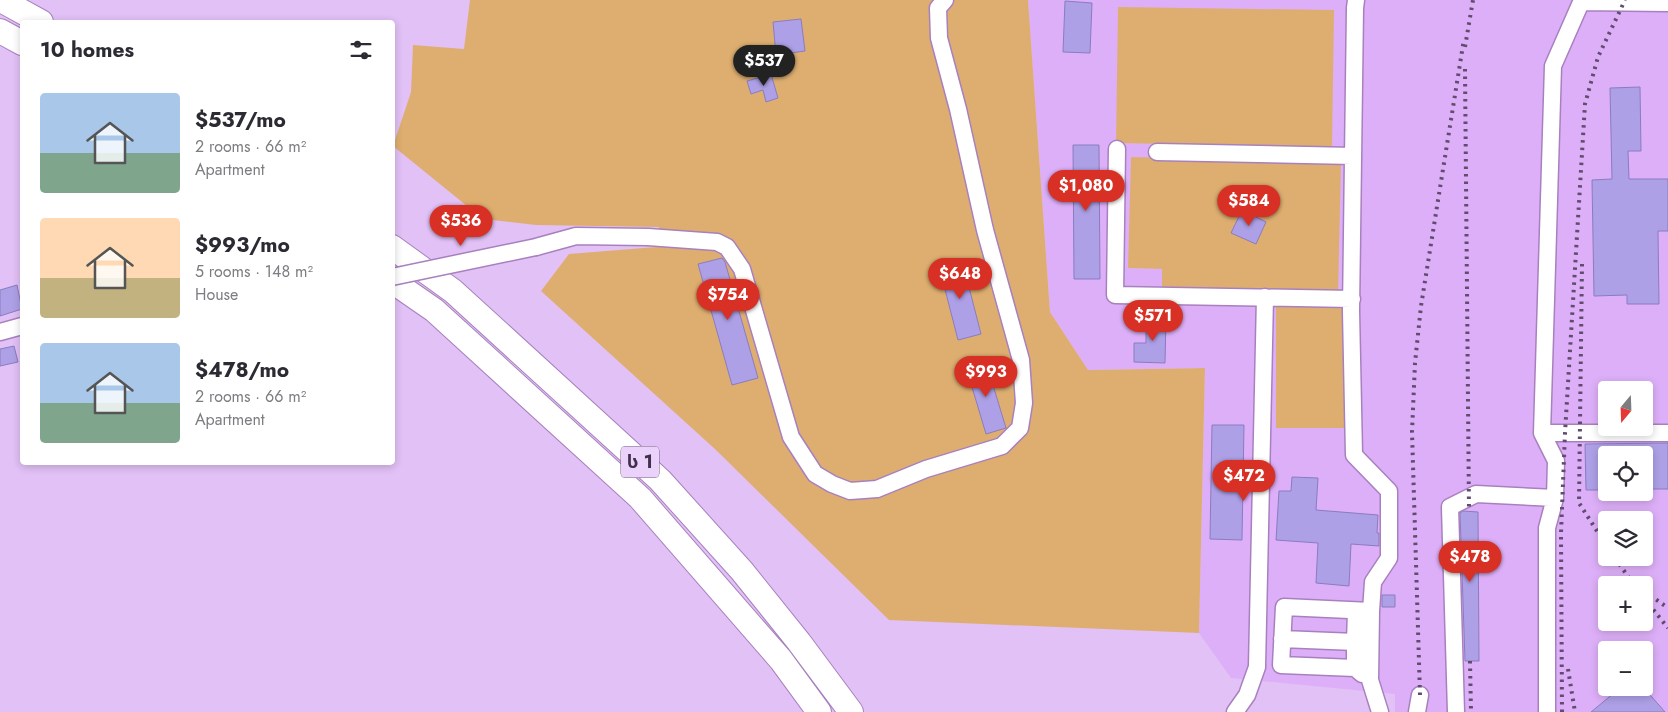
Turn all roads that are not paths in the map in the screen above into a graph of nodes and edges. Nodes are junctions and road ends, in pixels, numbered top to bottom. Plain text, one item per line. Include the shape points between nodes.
1 (1, 0) edge
2 (945, 0) edge
3 (1356, 0) edge
4 (1581, 1) edge
5 (1668, 3) edge
6 (37, 20) edge
7 (0, 31) edge
8 (20, 43) edge
9 (1117, 149) dead end
10 (1156, 152) dead end
11 (1353, 156) junction
12 (395, 249) edge
13 (395, 278) edge
14 (395, 281) edge
15 (1265, 297) junction
16 (1352, 299) junction
17 (20, 327) edge
18 (0, 332) edge
19 (1542, 433) junction
20 (1668, 433) edge
21 (1555, 498) junction
22 (1363, 611) junction
23 (1282, 638) junction
24 (1355, 642) junction
25 (1355, 668) junction
26 (1370, 680) junction
27 (1420, 695) dead end
28 (819, 712) edge
29 (851, 712) edge
30 (1236, 712) edge
31 (1380, 712) edge
32 (1417, 712) edge
33 (1456, 712) edge
34 (1547, 712) edge

1 - 6 highway
2 - 13 street, bridge via 938,8 939,38 985,230 1021,360 1024,403 1020,428 1002,446 926,469 877,489 850,491 815,474 791,437 742,269 727,247 717,242 576,236 536,248
3 - 11 street
4 - 5 street
4 - 19 street via 1553,66
7 - 8 highway
9 - 15 street via 1116,295
10 - 11 street
11 - 16 street
12 - 29 highway, ს 1 via 453,291 660,480 742,571
14 - 28 highway, ს 1 via 434,310 640,498 781,660
15 - 16 street
15 - 30 street via 1257,667 1247,695
16 - 22 street via 1354,455 1389,491 1388,558 1373,582
17 - 18 street
19 - 20 street
19 - 21 street via 1556,461
21 - 33 street via 1476,494 1450,508
21 - 34 street via 1546,528
22 - 23 street via 1284,607
22 - 24 street
22 - 26 street
23 - 24 street
23 - 25 street via 1281,665
24 - 25 street
25 - 26 street
26 - 31 street
27 - 32 street

